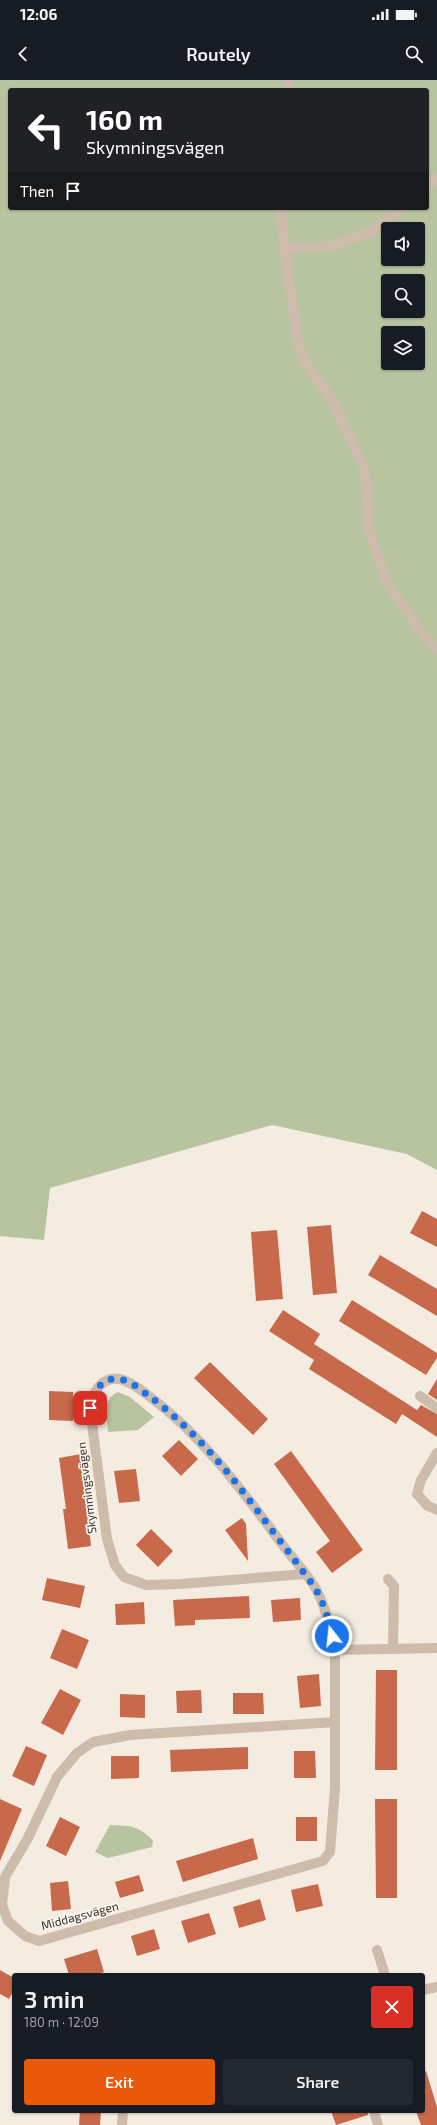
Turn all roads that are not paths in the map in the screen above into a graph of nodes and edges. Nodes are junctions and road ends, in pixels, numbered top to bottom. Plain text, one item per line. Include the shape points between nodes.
1 (437, 178) edge
2 (429, 185) edge
3 (280, 210) edge
4 (400, 210) edge
5 (284, 249) junction
6 (437, 649) edge
7 (420, 1396) dead end
8 (437, 1408) edge
9 (437, 1454) edge
10 (437, 1510) edge
11 (305, 1574) junction
12 (388, 1579) dead end
13 (393, 1648) junction
14 (437, 1648) edge
15 (335, 1650) junction
16 (335, 1722) junction
17 (377, 1950) dead end
18 (384, 1973) edge
19 (437, 1987) edge
20 (425, 1990) edge
21 (123, 2113) edge
22 (375, 2113) edge
23 (122, 2125) edge
24 (378, 2125) edge

1 - 2 street
3 - 5 street
4 - 5 street via 367,233 331,246
5 - 6 street via 299,348 308,367 331,398 365,470 369,531 387,583 420,631
7 - 8 street
9 - 10 street via 421,1480 417,1494 428,1506
11 - 11 street, Skymningsvägen via 146,1585 124,1577 115,1565 106,1532 90,1408 93,1394 100,1384 111,1379 122,1379 136,1386 169,1411 207,1448 243,1491
11 - 15 street, Skymningsvägen via 316,1589
12 - 13 street via 394,1586
13 - 14 street
13 - 15 street
15 - 16 street, Middagsvägen
16 - 16 street, Middagsvägen via 335,1788 330,1852 323,1861 39,1941 26,1936 8,1921 2,1905 5,1877 28,1838 57,1776 78,1753 93,1742 130,1735
17 - 18 street
19 - 20 street
21 - 23 street
22 - 24 street

